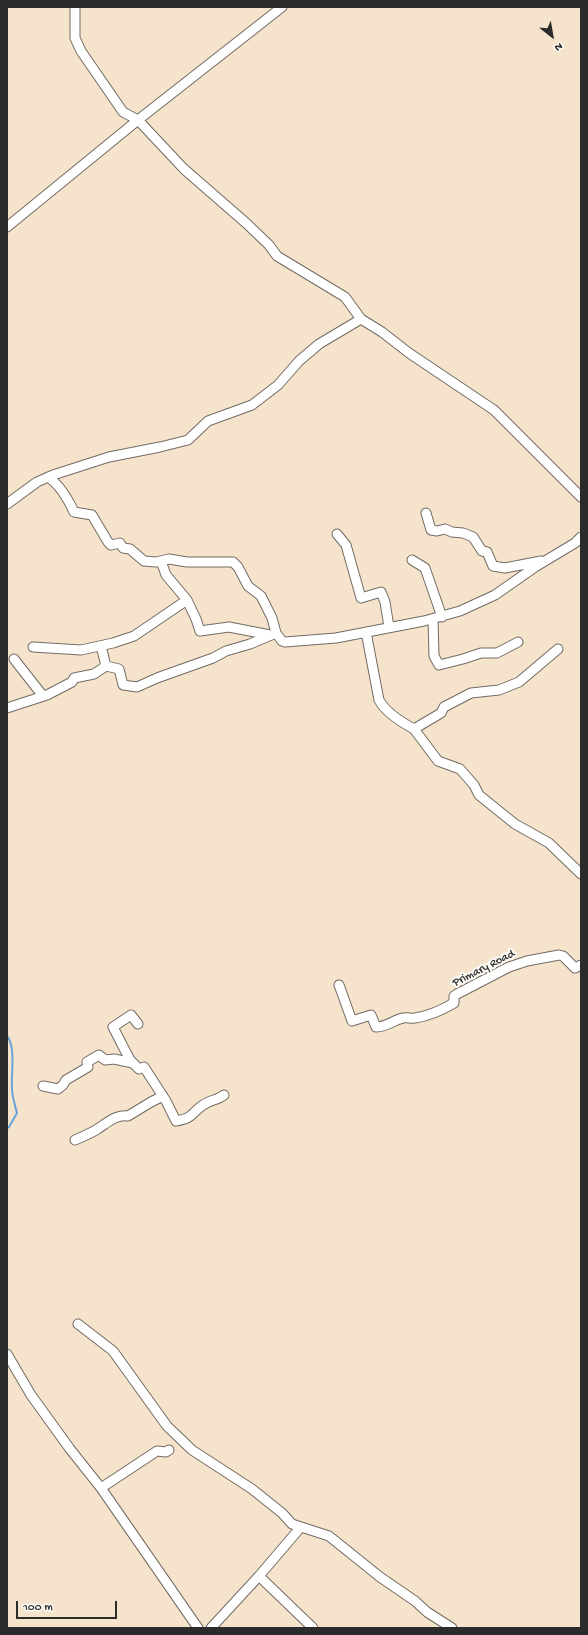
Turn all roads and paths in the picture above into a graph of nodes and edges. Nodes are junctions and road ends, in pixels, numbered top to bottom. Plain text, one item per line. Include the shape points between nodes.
1 (75, 7) edge
2 (282, 7) edge
3 (138, 120) junction
4 (7, 227) edge
5 (362, 319) junction
6 (48, 477) junction
7 (581, 497) edge
8 (7, 504) edge
9 (426, 512) dead end
10 (337, 534) dead end
11 (581, 537) edge
12 (412, 560) dead end
13 (546, 560) junction
14 (161, 561) junction
15 (187, 600) junction
16 (438, 618) junction
17 (389, 627) junction
18 (366, 632) junction
19 (274, 634) junction
20 (518, 642) dead end
21 (101, 646) junction
22 (33, 647) dead end
23 (558, 649) dead end
24 (14, 659) dead end
25 (106, 666) junction
26 (43, 696) junction
27 (7, 708) edge
28 (414, 729) junction
29 (581, 874) edge
30 (581, 965) edge
31 (339, 985) dead end
32 (138, 1024) dead end
33 (133, 1063) junction
34 (43, 1086) dead end
35 (224, 1095) dead end
36 (163, 1096) junction
37 (75, 1140) dead end
38 (78, 1324) dead end
39 (7, 1354) edge
40 (170, 1450) dead end
41 (101, 1488) junction
42 (300, 1528) junction
43 (259, 1576) junction
44 (198, 1628) edge
45 (212, 1628) edge
46 (314, 1628) edge
47 (452, 1628) edge

1 - 3 street via 75,38 82,51 123,112
2 - 3 street
3 - 4 street
3 - 5 street via 184,169 252,228 278,256 345,297
5 - 6 street via 319,344 299,361 278,385 252,405 208,421 188,440 109,457
5 - 7 street via 494,410
6 - 8 street
6 - 14 street via 57,485 74,512 92,515 111,545 120,543 123,548 130,549 144,561
9 - 13 street via 431,530 445,529 473,537 486,552 493,566 505,568
10 - 17 street via 346,544 361,598 381,592
11 - 13 street
12 - 16 street via 425,568
13 - 16 street via 495,595
14 - 15 street via 166,575
14 - 19 street via 169,559 187,562 233,562 238,566 248,586 261,596 272,618
15 - 19 street via 200,631 229,627
15 - 21 street via 134,636
16 - 17 street
16 - 20 street via 434,656 439,666 481,653 497,653
17 - 18 street
18 - 19 street via 336,638 285,642
18 - 28 street via 379,700 397,719
19 - 25 street via 137,687 123,686 118,669
21 - 22 street via 81,650
21 - 25 street
23 - 28 street via 519,682 499,690 471,693 444,707 442,713
24 - 26 street
25 - 26 street via 94,674 74,678 72,682
26 - 27 street
28 - 29 street via 438,761 460,769 479,795 515,824 549,843
30 - 31 street, Primary Road via 575,968 559,954 527,961 509,967 457,994 454,996 454,1003 430,1015 402,1018 379,1027 376,1027 371,1015 352,1021
32 - 33 street via 131,1015 114,1027
33 - 34 street via 105,1060 99,1055 87,1062 88,1067 66,1080 58,1089
33 - 36 street via 139,1069 144,1067
35 - 36 street via 203,1105 187,1119 176,1121
36 - 37 street via 128,1116 114,1118
38 - 42 street via 113,1351 167,1426 192,1450 252,1489
39 - 41 street via 36,1401
40 - 41 street via 157,1451
41 - 44 street
42 - 43 street
42 - 47 street via 329,1536 380,1577
43 - 45 street
43 - 46 street

